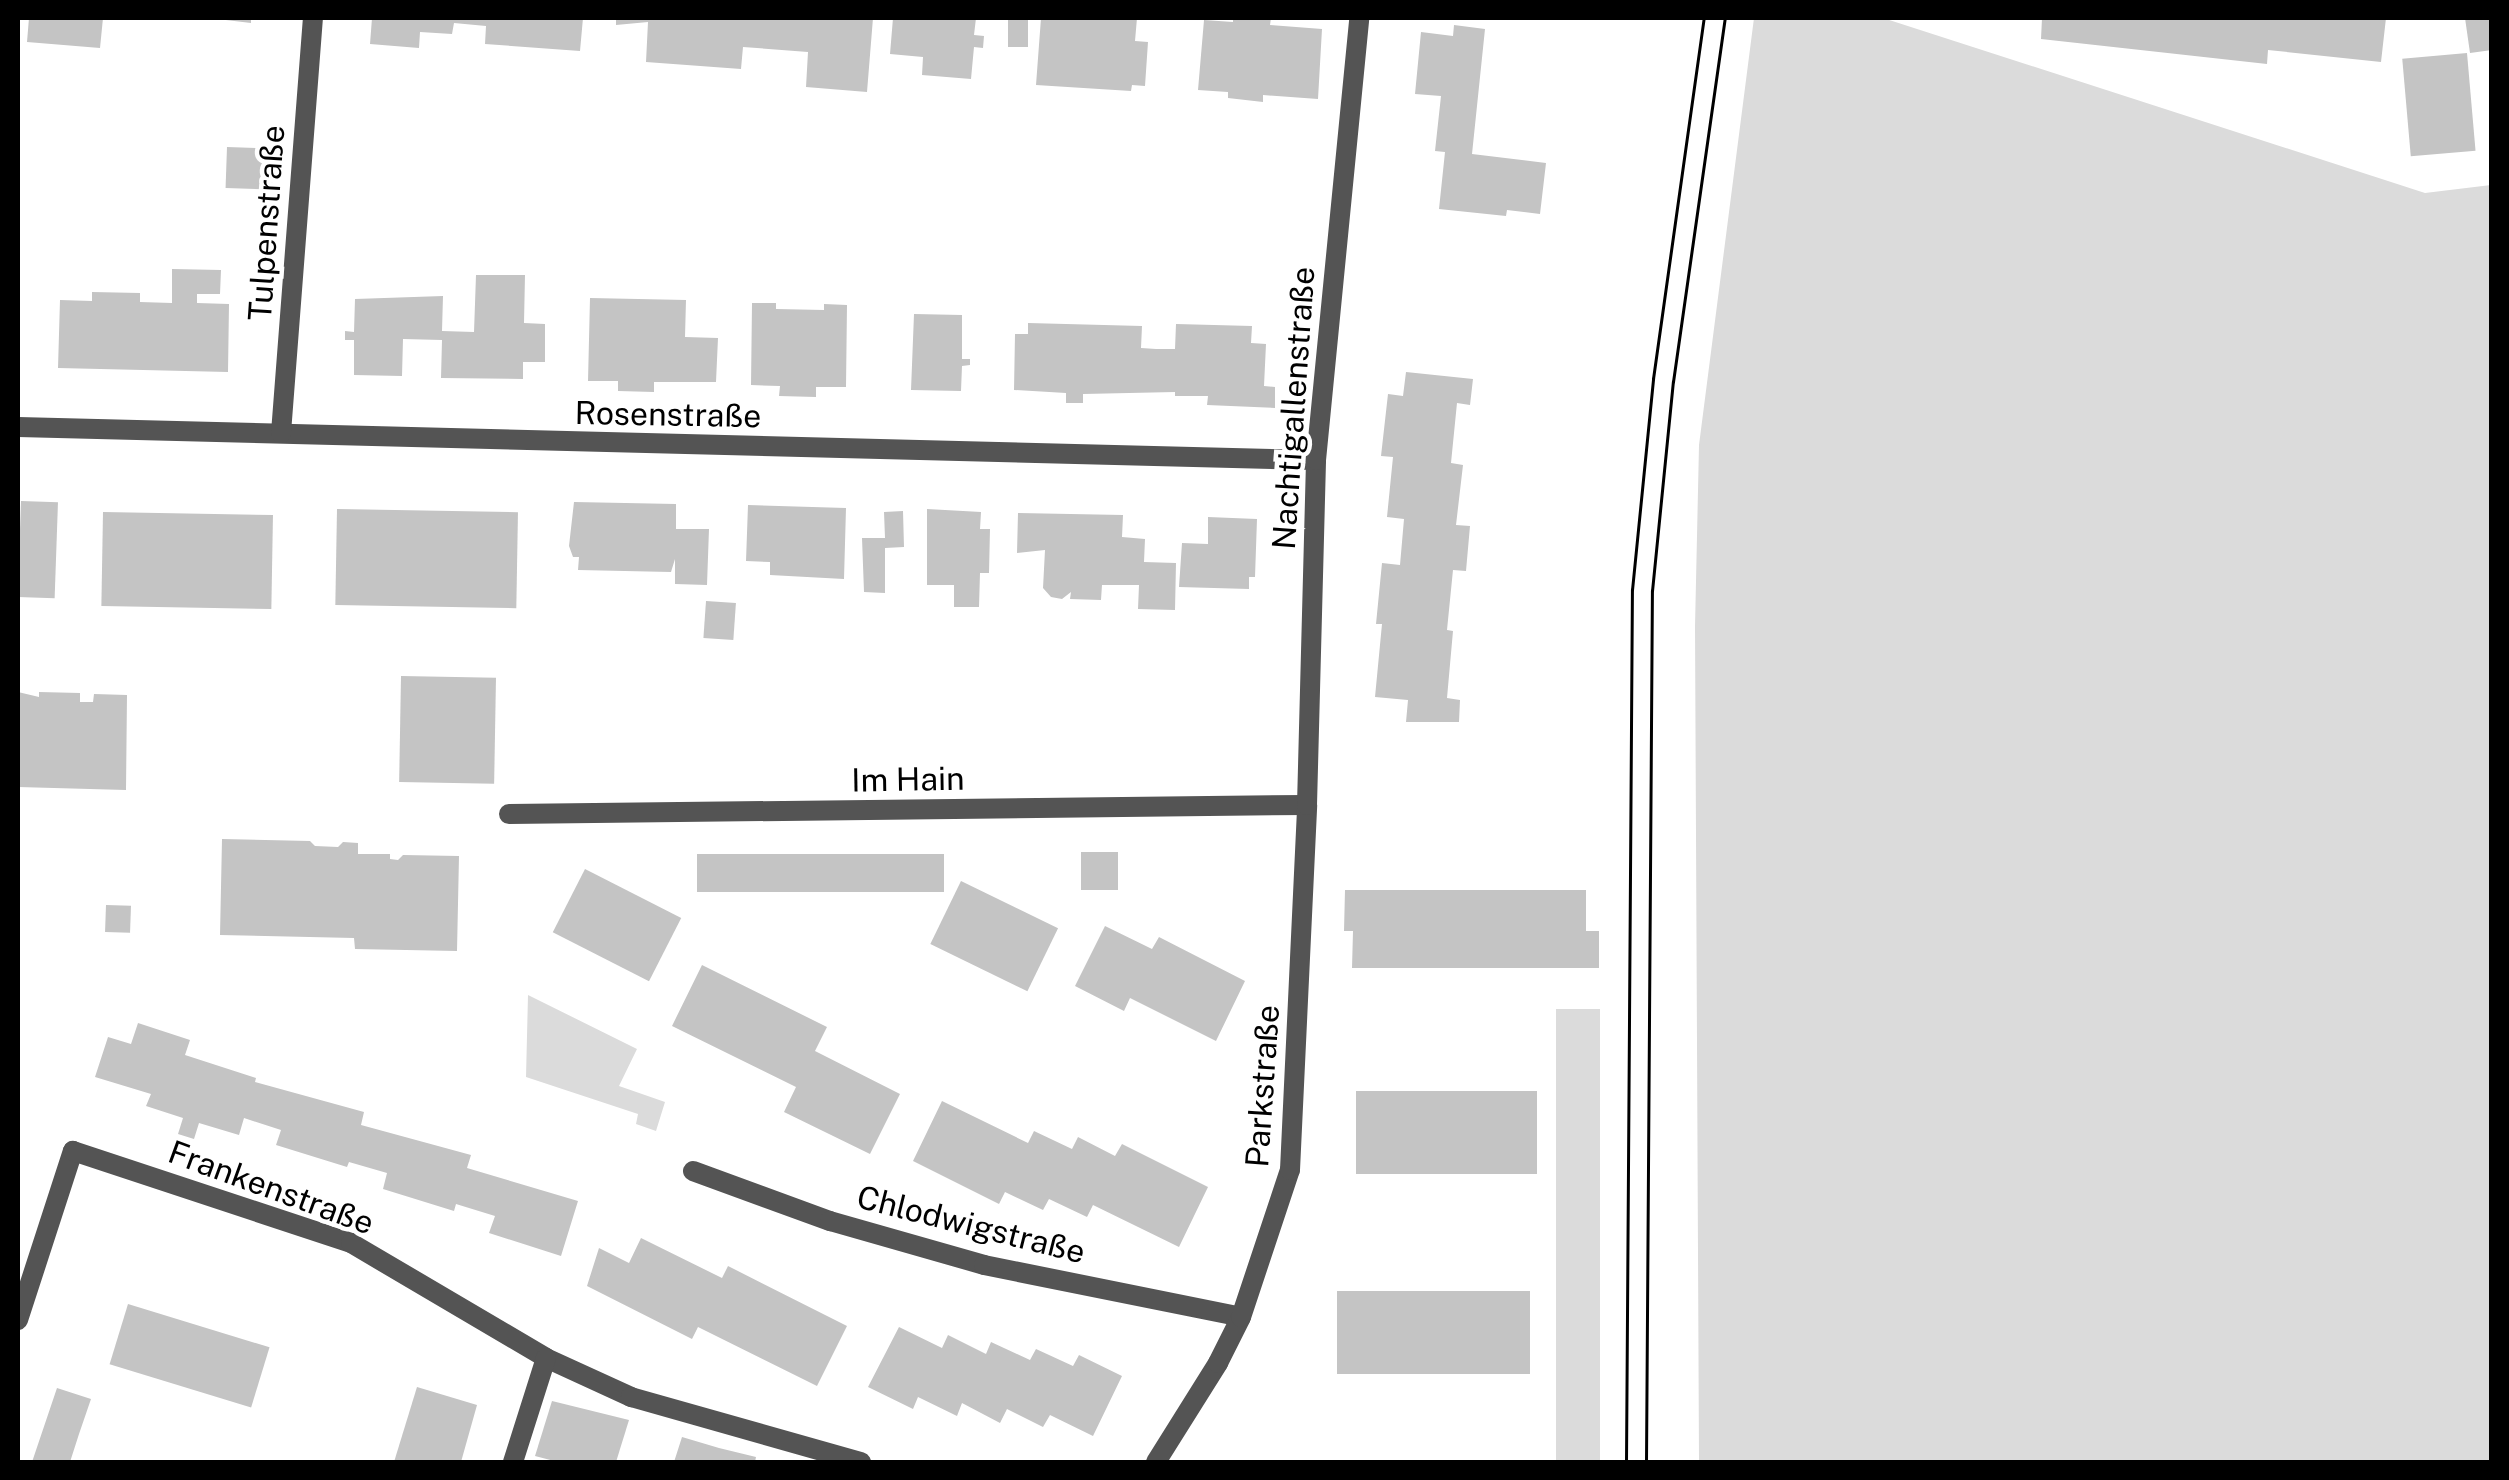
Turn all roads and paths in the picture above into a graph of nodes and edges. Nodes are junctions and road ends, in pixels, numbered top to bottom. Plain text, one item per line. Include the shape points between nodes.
1 (313, 18) edge
2 (1358, 18) edge
3 (18, 427) edge
4 (281, 434) junction
5 (1316, 460) junction
6 (1307, 805) junction
7 (510, 814) dead end
8 (693, 1171) dead end
9 (1240, 1317) junction
10 (18, 1320) edge
11 (546, 1358) junction
12 (513, 1462) edge
13 (861, 1462) edge
14 (1156, 1462) edge

1 - 4 street, Tulpenstraße
2 - 5 street, Nachtigallenstraße
3 - 4 street, Rosenstraße
4 - 5 street, Rosenstraße
5 - 6 street, Nachtigallenstraße
6 - 7 street, Im Hain
6 - 9 street, Parkstraße via 1290,1170
8 - 9 street, Chlodwigstraße via 830,1221 984,1264
9 - 14 street, Parkstraße
10 - 11 street, Frankenstraße via 73,1151 351,1243
11 - 12 street
11 - 13 street, Frankenstraße via 632,1397

